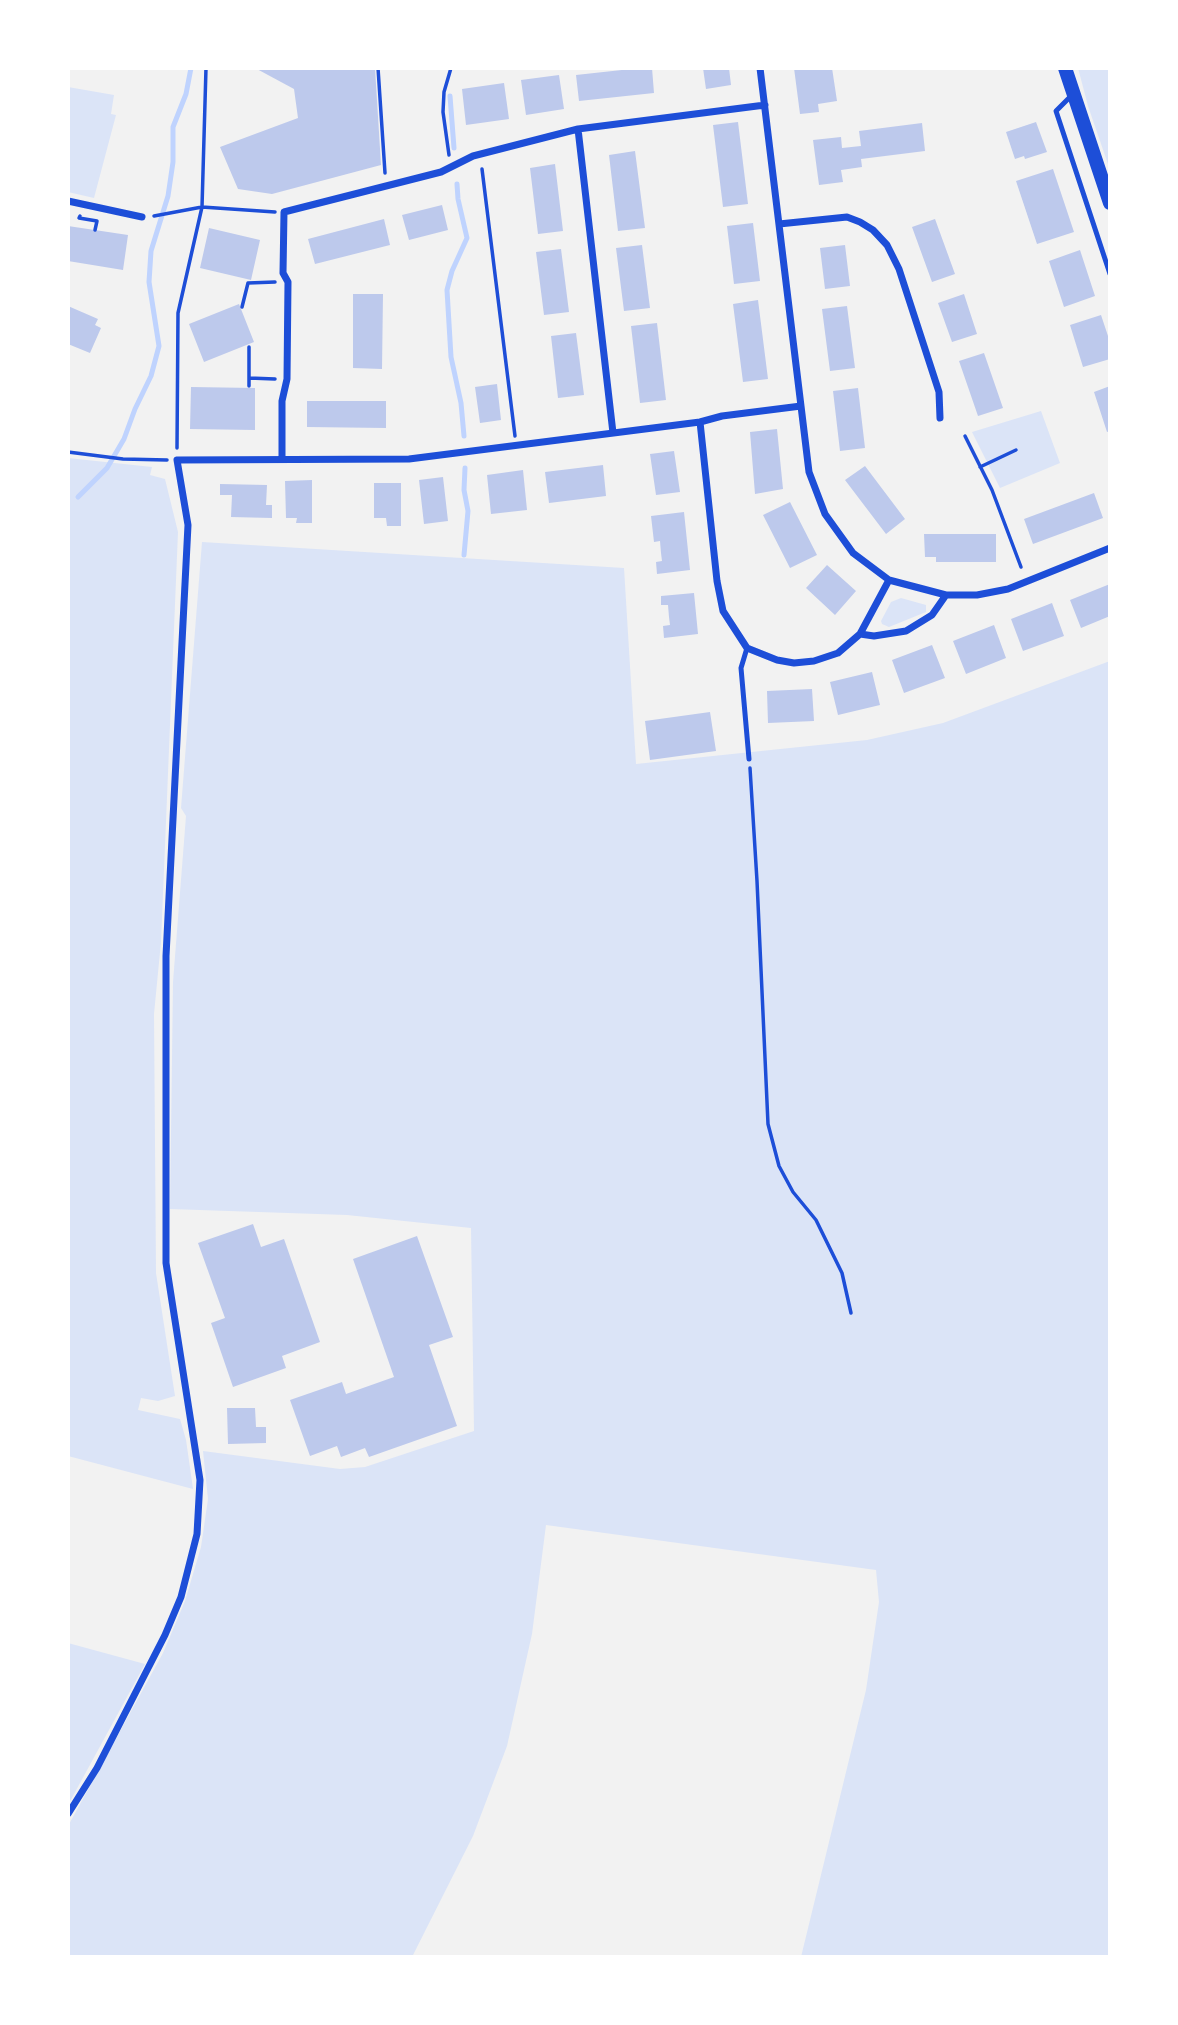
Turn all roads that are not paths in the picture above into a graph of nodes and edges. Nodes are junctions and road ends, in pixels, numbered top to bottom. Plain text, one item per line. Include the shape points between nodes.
1 (760, 68) edge
2 (1065, 68) edge
3 (1074, 93) junction
4 (765, 105) junction
5 (578, 129) junction
6 (68, 201) edge
7 (1110, 203) edge
8 (145, 217) road end
9 (779, 224) junction
10 (1110, 274) edge
11 (801, 406) junction
12 (940, 418) dead end
13 (700, 422) junction
14 (614, 433) junction
15 (282, 458) junction
16 (1110, 548) edge
17 (889, 580) junction
18 (946, 595) junction
19 (860, 634) junction
20 (747, 648) junction
21 (749, 759) road end
22 (68, 1814) edge

1 - 4 street
2 - 3 main road
3 - 7 main road
3 - 10 lane via 1056,111
4 - 5 street
4 - 9 street
5 - 14 street
5 - 15 street via 473,156 441,172 284,212 288,379 282,401
6 - 8 street
9 - 11 street
9 - 12 street via 847,217 873,230 887,245 939,392
11 - 13 street
11 - 17 street via 809,472 825,514 853,553
13 - 14 street
13 - 20 street via 723,611
14 - 15 street via 409,459
15 - 22 street via 177,460 188,525 166,956 166,1264 201,1480 197,1534 181,1597 165,1635 97,1768
16 - 18 street via 1008,589
17 - 18 street
17 - 19 street
18 - 19 street via 932,615 906,631
19 - 20 street via 838,653 814,661 777,660
20 - 21 lane via 741,668

